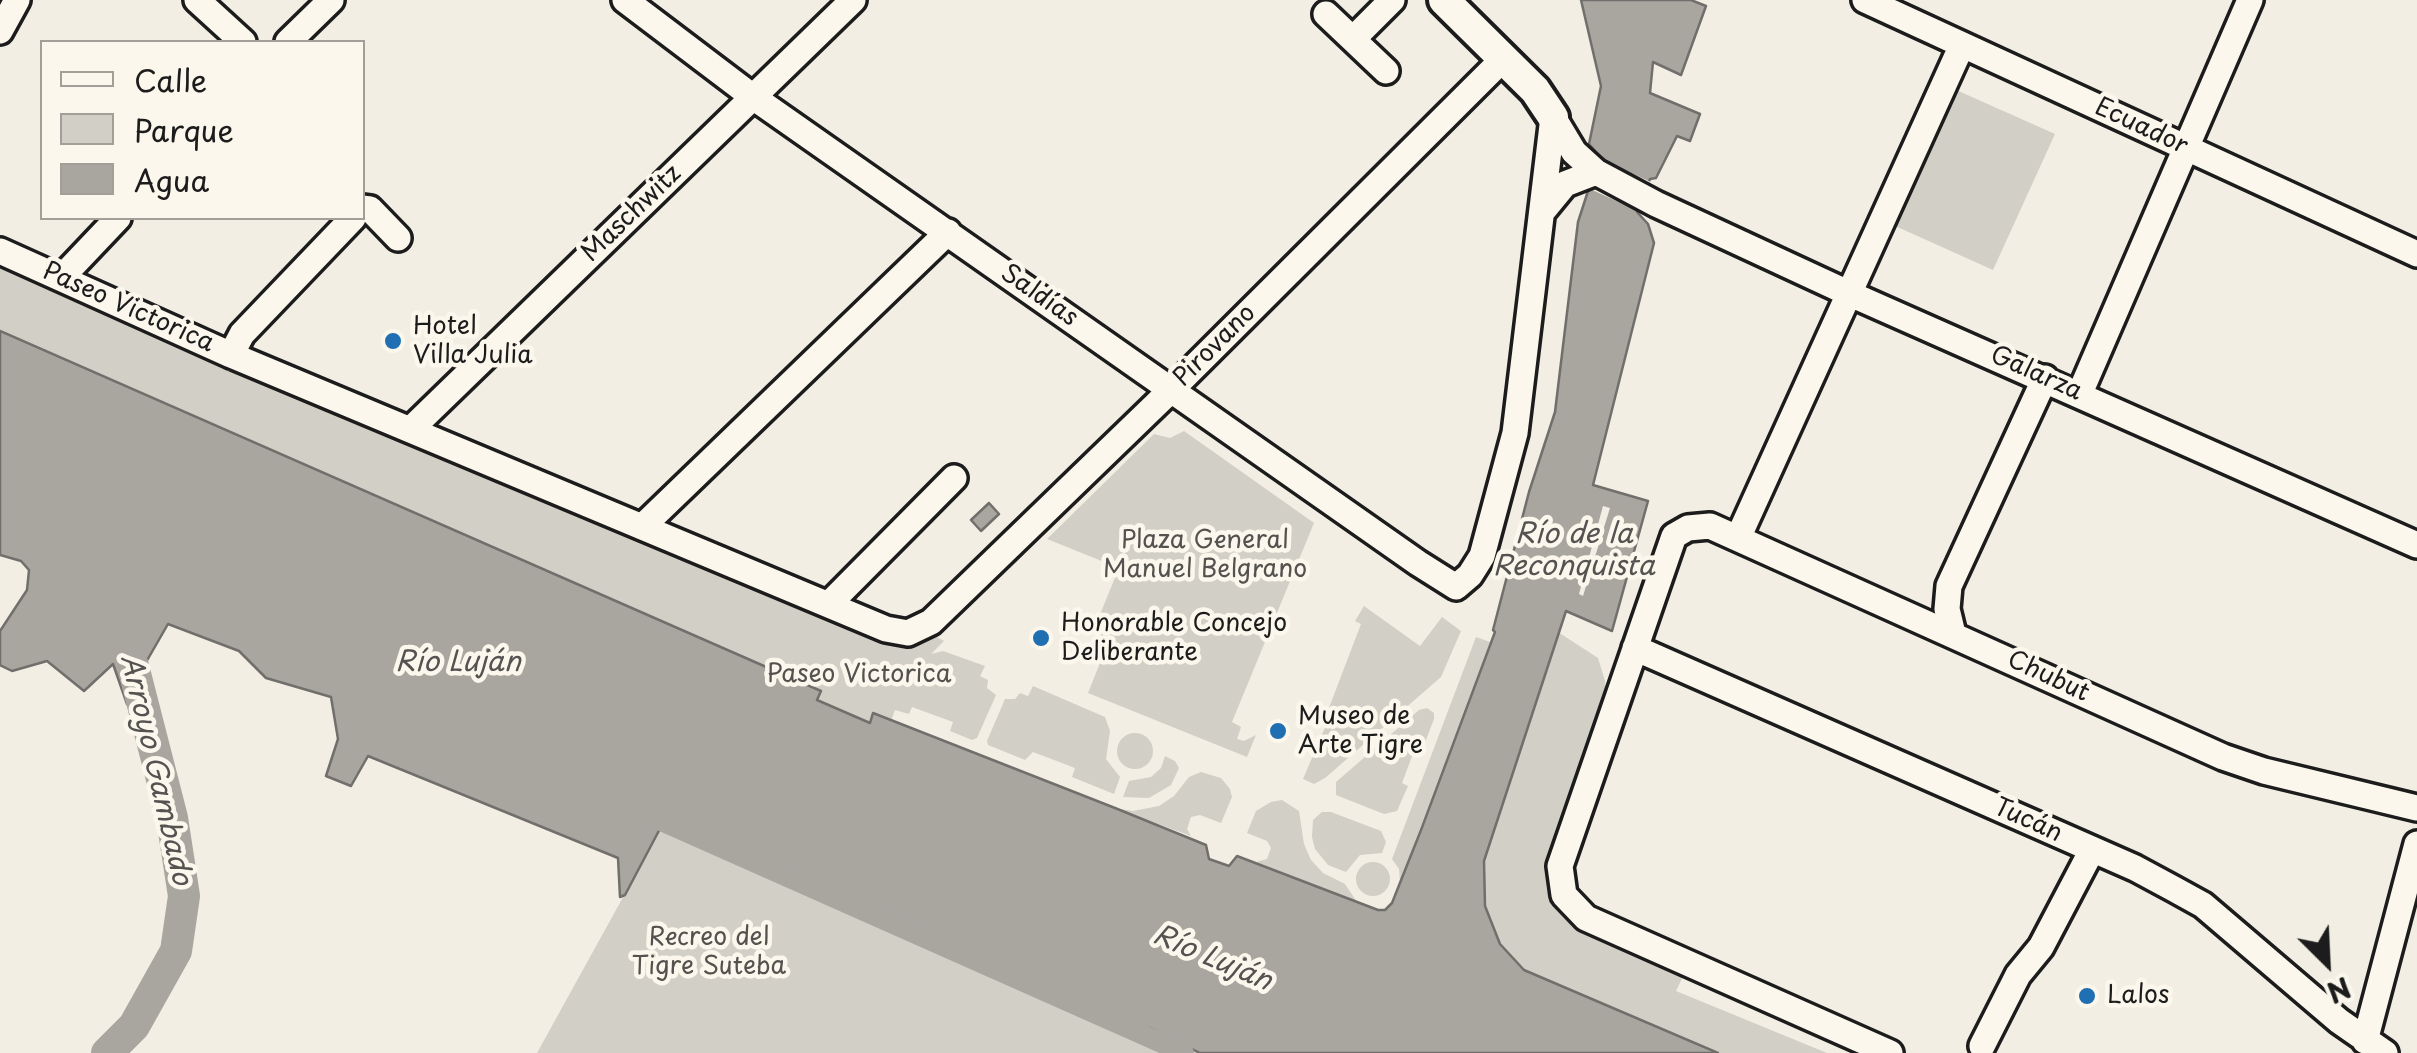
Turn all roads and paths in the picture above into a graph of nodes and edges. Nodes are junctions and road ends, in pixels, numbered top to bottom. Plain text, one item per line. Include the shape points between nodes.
1 (17, 0) edge
2 (197, 0) edge
3 (331, 0) edge
4 (625, 0) edge
5 (853, 0) edge
6 (1392, 0) edge
7 (1444, 0) edge
8 (1866, 0) edge
9 (2250, 0) edge
10 (1326, 14) dead end
11 (0, 31) edge
12 (1354, 38) junction
13 (242, 40) edge
14 (290, 40) edge
15 (1962, 45) junction
16 (1503, 58) junction
17 (1386, 71) dead end
18 (753, 96) junction
19 (1554, 117) junction
20 (2186, 147) junction
21 (1596, 172) junction
22 (365, 208) edge
23 (1542, 212) junction
24 (116, 220) edge
25 (351, 220) edge
26 (948, 232) junction
27 (398, 238) dead end
28 (0, 251) edge
29 (2417, 254) edge
30 (62, 276) junction
31 (1848, 293) junction
32 (231, 355) junction
33 (2045, 378) junction
34 (1172, 389) junction
35 (2080, 394) junction
36 (410, 428) junction
37 (954, 478) dead end
38 (642, 528) junction
39 (1738, 538) junction
40 (2417, 544) edge
41 (829, 604) junction
42 (921, 629) joint
43 (1953, 634) junction
44 (1636, 648) junction
45 (2417, 808) edge
46 (2417, 844) edge
47 (2092, 850) junction
48 (1982, 1046) dead end
49 (2375, 1047) edge
50 (1890, 1053) edge

1 - 11 street
2 - 13 street
3 - 14 street
4 - 18 street, Saldías
5 - 18 street, Maschwitz
6 - 12 street
7 - 16 main road
8 - 15 street, Ecuador
9 - 20 street
10 - 12 street
12 - 17 street
15 - 20 street, Ecuador
15 - 31 street
16 - 19 main road
16 - 34 street, Pirovano
18 - 26 street, Saldías
18 - 36 street, Maschwitz
19 - 21 street via 1574,152
19 - 23 street
20 - 29 street, Ecuador
20 - 35 street
21 - 23 street via 1565,184
21 - 31 street, Galarza
22 - 27 street
23 - 34 street, Saldías via 1515,433 1482,556 1456,586
24 - 30 street
25 - 32 street via 242,334
26 - 34 street, Saldías
26 - 38 street
28 - 30 street, Paseo Victorica
30 - 32 street, Paseo Victorica
31 - 33 street, Galarza
31 - 39 street
32 - 36 street, Paseo Victorica
33 - 35 street, Galarza
33 - 43 street via 1950,586
34 - 42 street, Pirovano
35 - 40 street, Galarza
36 - 38 street, Paseo Victorica
37 - 41 street
38 - 41 street, Paseo Victorica
39 - 43 street, Chubut
39 - 44 street, Chubut via 1710,526 1674,536
41 - 42 street, Paseo Victorica via 886,629
43 - 45 street, Chubut via 2223,757
44 - 47 street, Tucán
44 - 50 street via 1560,866 1564,895 1586,918
46 - 49 street
47 - 48 street
47 - 49 street, Tucán via 2203,905

